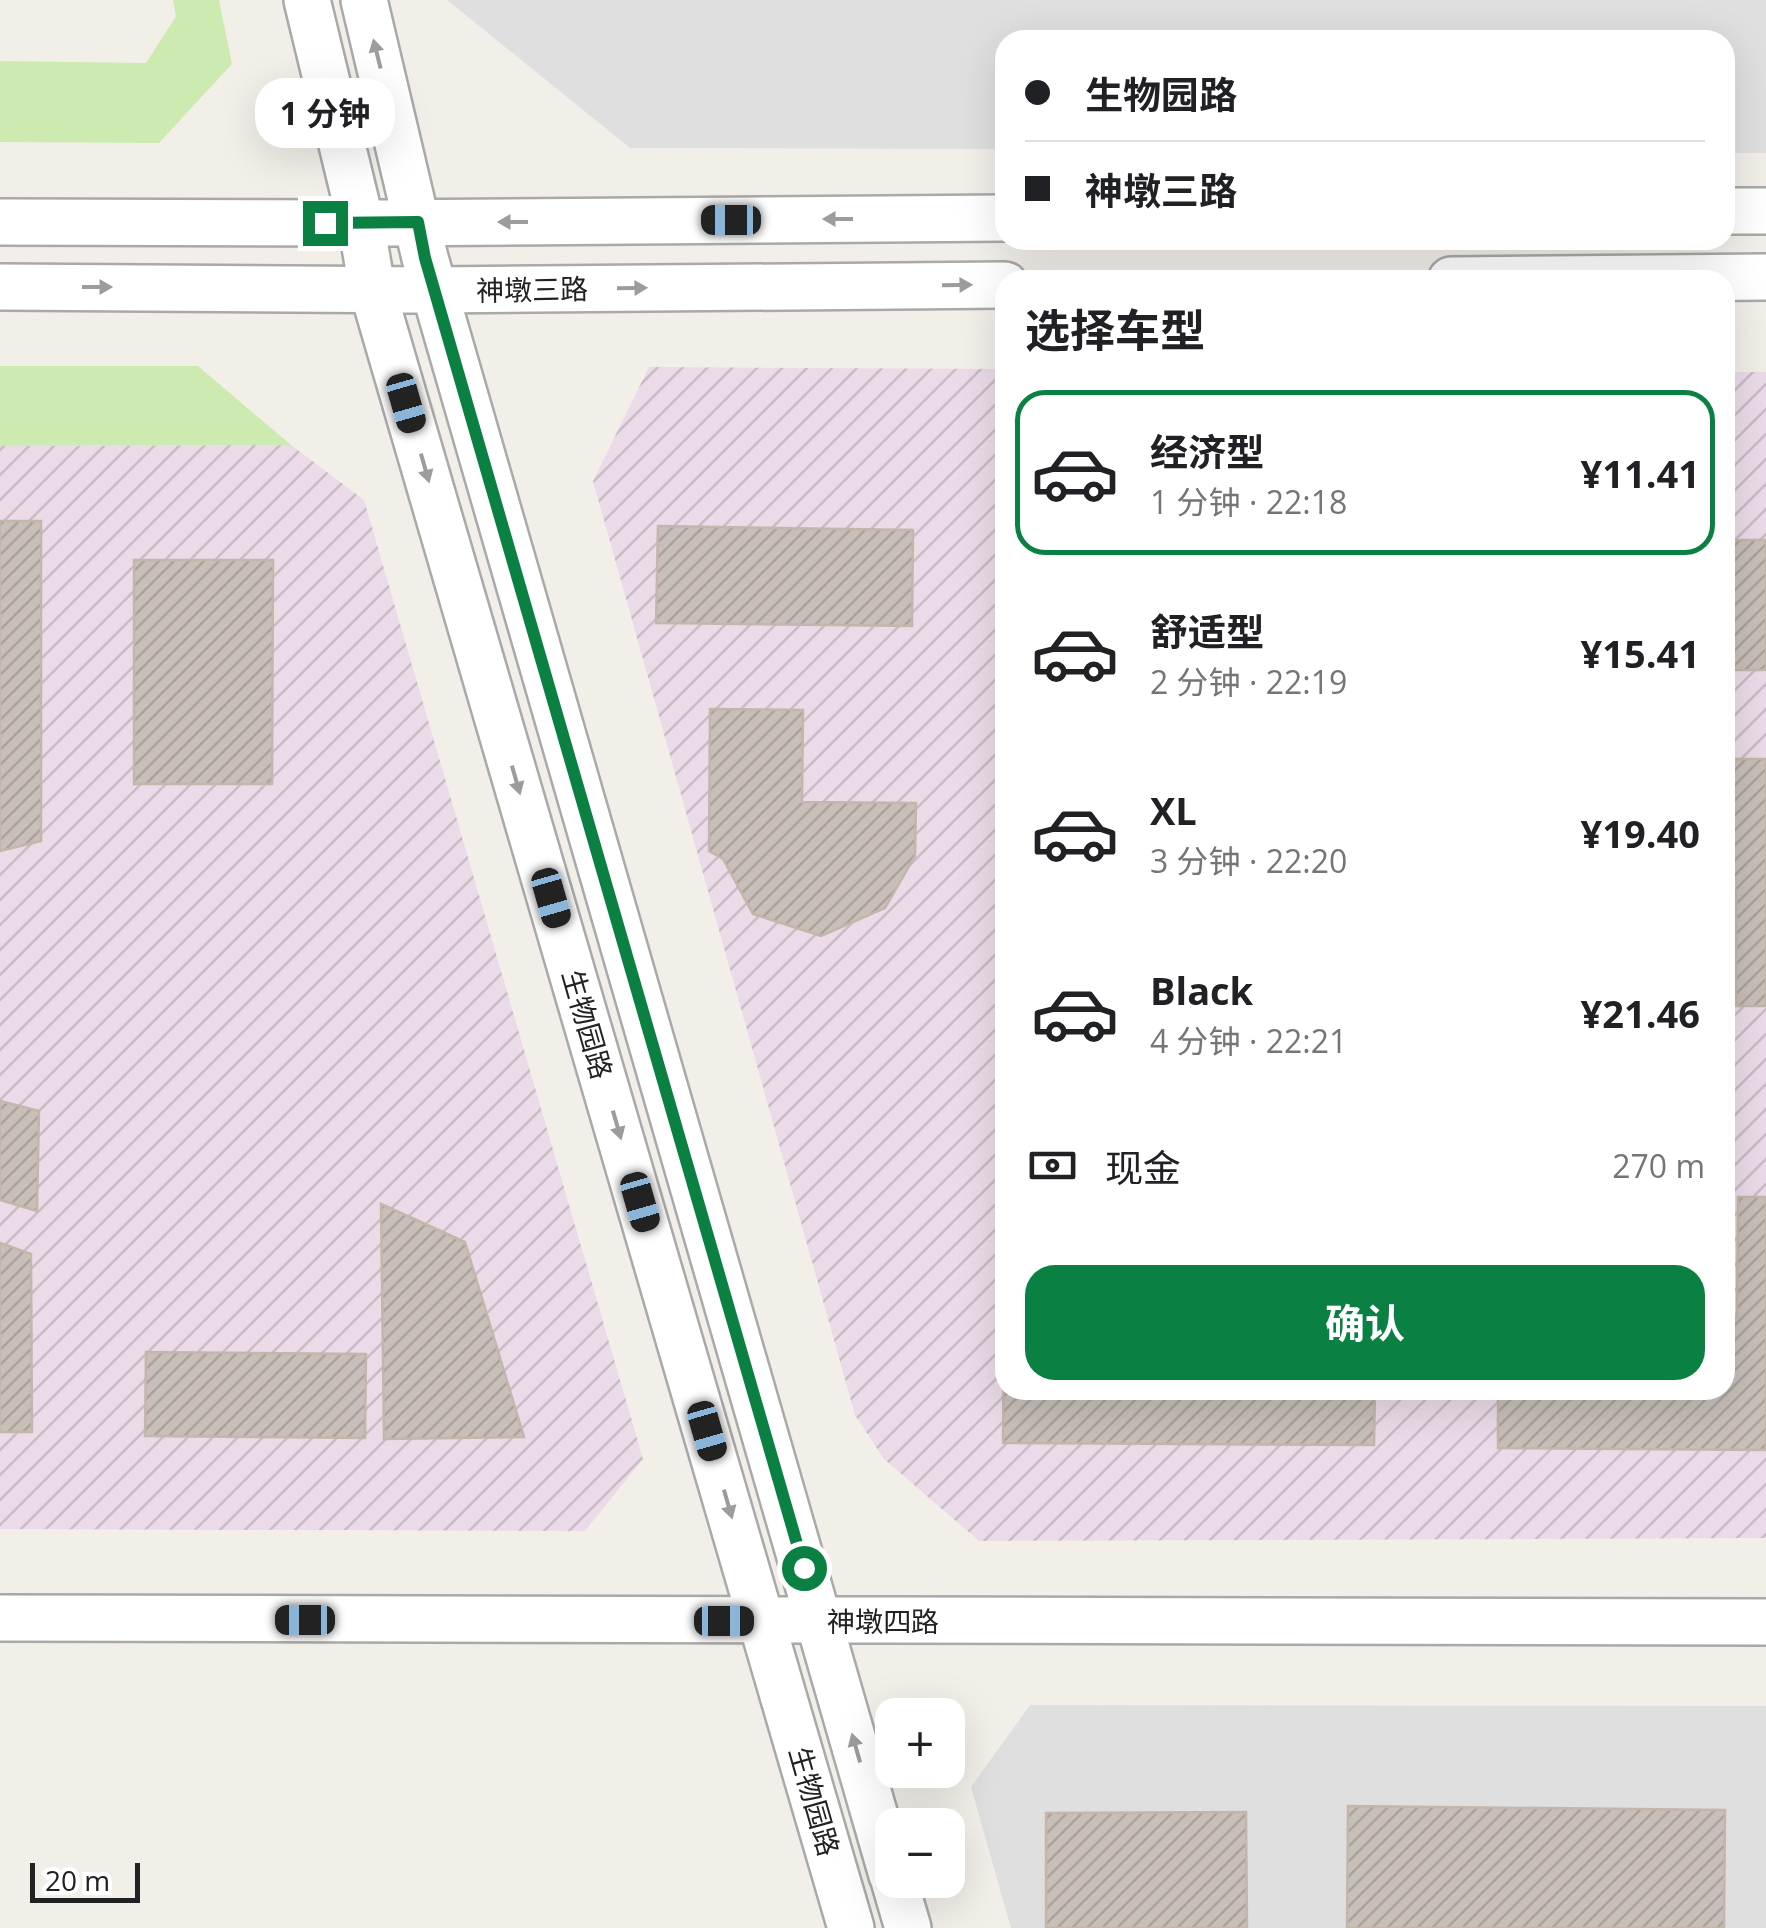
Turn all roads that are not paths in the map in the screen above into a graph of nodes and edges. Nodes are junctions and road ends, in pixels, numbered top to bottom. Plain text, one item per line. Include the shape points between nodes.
1 (307, 0) edge
2 (364, 0) edge
3 (1735, 211) edge
4 (1766, 211) edge
5 (995, 218) edge
6 (0, 222) edge
7 (418, 222) junction
8 (361, 223) junction
9 (1735, 277) edge
10 (1766, 277) edge
11 (995, 284) edge
12 (0, 287) edge
13 (372, 288) junction
14 (435, 290) junction
15 (0, 1618) edge
16 (762, 1621) junction
17 (819, 1621) junction
18 (1766, 1622) edge
19 (875, 1815) edge
20 (899, 1898) edge
21 (851, 1928) edge
22 (908, 1928) edge

1 - 8 street, 生物园路
7 -> 2 street, 生物园路
3 - 4 street
5 -> 7 street
6 - 8 street
7 - 8 street
7 - 14 street, 生物园路
8 - 13 street, 生物园路
9 - 10 street
14 -> 11 street, 神墩三路
12 -> 13 street, 神墩三路
13 - 14 street, 神墩三路
13 -> 16 street, 生物园路
14 - 17 street, 生物园路
15 - 16 street, 神墩四路
16 - 17 street, 神墩四路
16 - 21 street, 生物园路
17 - 18 street, 神墩四路
19 -> 17 street, 生物园路
20 - 22 street, 生物园路

